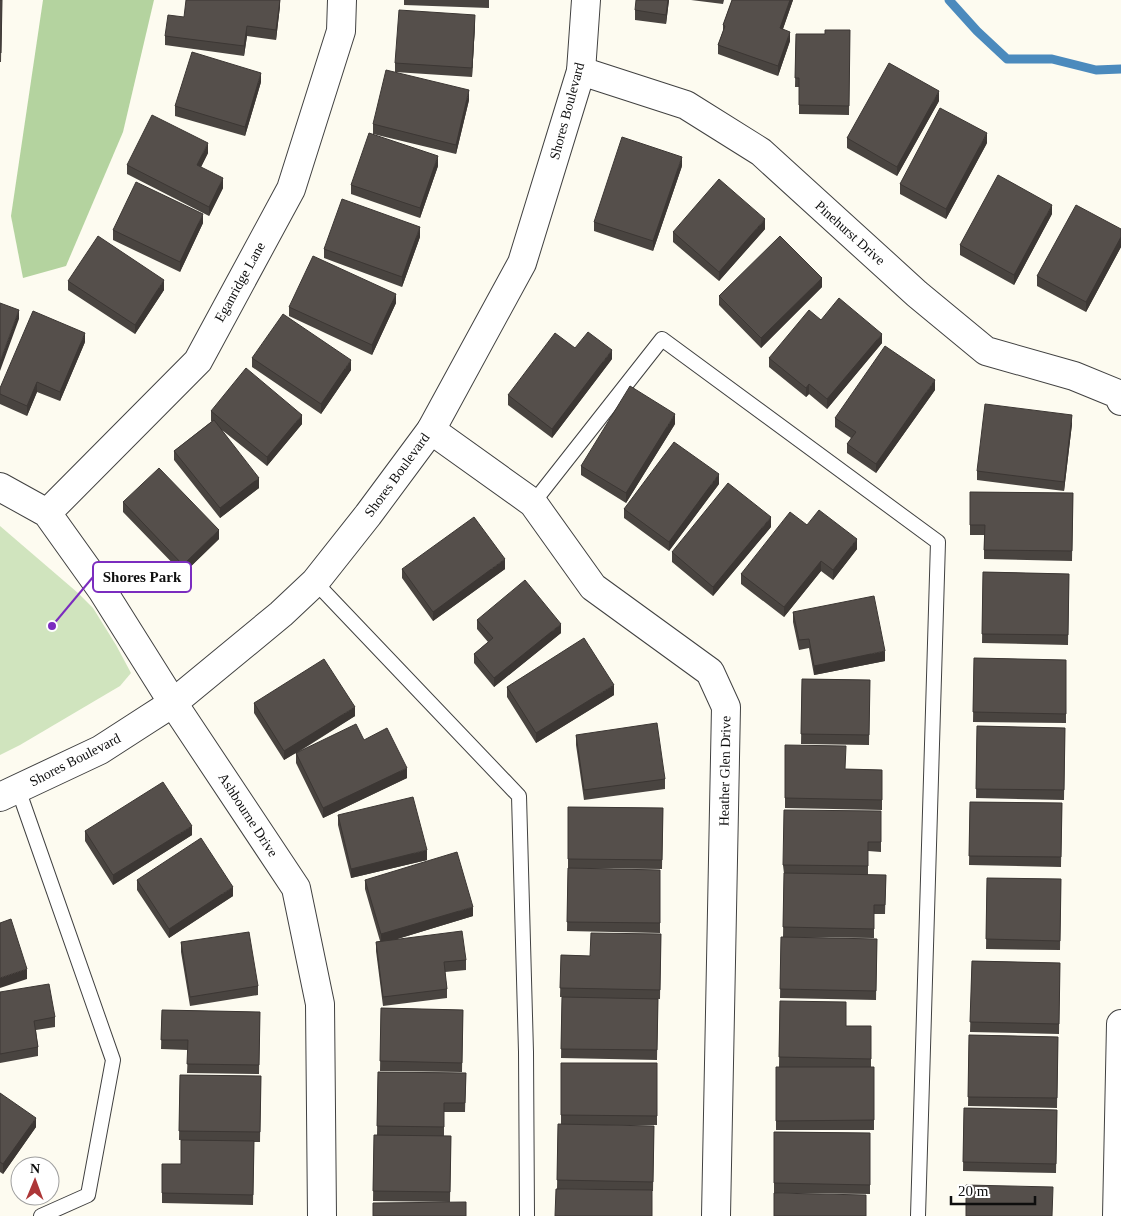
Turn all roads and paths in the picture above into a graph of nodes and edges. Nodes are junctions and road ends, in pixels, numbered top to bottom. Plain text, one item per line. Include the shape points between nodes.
1 (342, 0) edge
2 (586, 0) edge
3 (581, 71) junction
4 (1119, 398) edge
5 (431, 430) junction
6 (0, 487) edge
7 (533, 503) junction
8 (47, 513) junction
9 (315, 582) junction
10 (173, 703) junction
11 (9, 793) edge
12 (1121, 1024) edge
13 (41, 1216) edge
14 (322, 1216) edge
15 (527, 1216) edge
16 (716, 1216) edge
17 (918, 1216) edge
18 (1117, 1216) edge

1 - 8 street, Eganridge Lane via 341,31 291,189 198,361
2 - 3 street, Shores Boulevard
3 - 4 street, Pinehurst Drive via 686,105 761,152 917,294 986,351 1074,376
3 - 5 street, Shores Boulevard via 522,263
5 - 7 street, Heather Glen Drive
5 - 9 street, Shores Boulevard
6 - 8 street, Ashbourne Drive
7 - 16 street, Heather Glen Drive via 593,587 710,672 726,707
7 - 17 lane via 662,339 938,542
8 - 10 street, Ashbourne Drive via 102,590
9 - 10 street, Shores Boulevard
9 - 15 lane via 519,796
10 - 11 street, Shores Boulevard via 100,750
10 - 14 street, Ashbourne Drive via 296,888 320,1004
11 - 13 lane via 113,1060 88,1195
12 - 18 street

